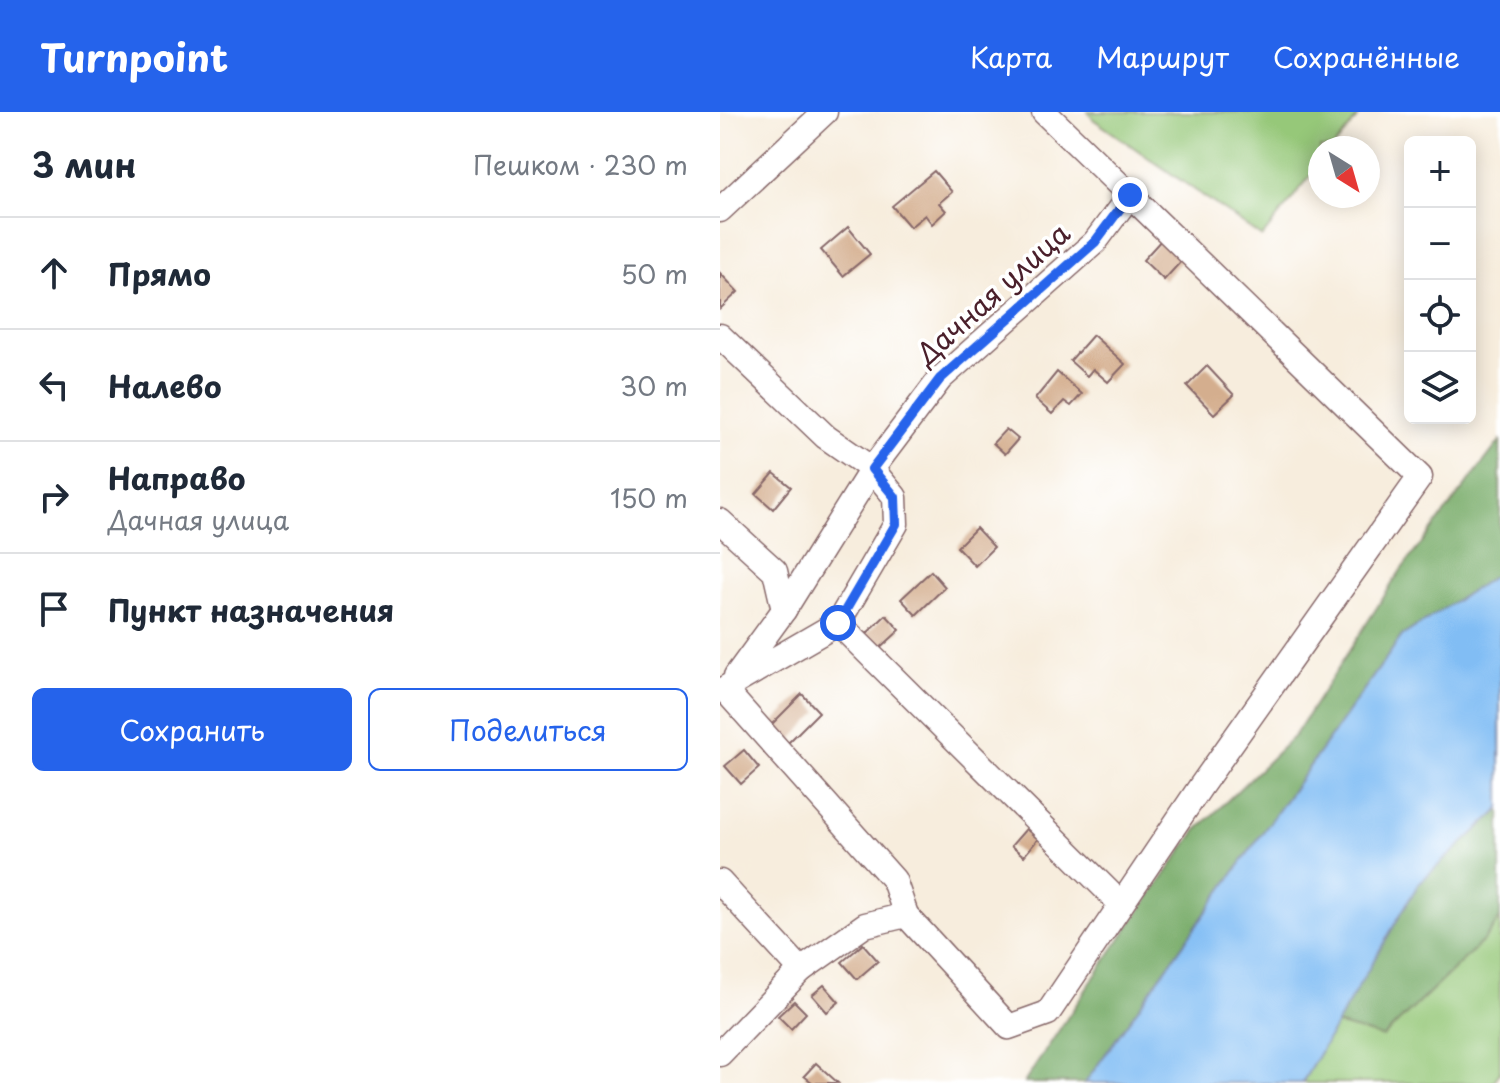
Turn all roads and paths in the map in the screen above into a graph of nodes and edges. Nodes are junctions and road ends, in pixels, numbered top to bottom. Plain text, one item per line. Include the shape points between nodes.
1 (825, 112) edge
2 (1044, 112) edge
3 (1130, 195) junction
4 (720, 210) edge
5 (720, 336) edge
6 (872, 469) junction
7 (720, 521) edge
8 (784, 610) junction
9 (838, 623) junction
10 (722, 691) edge
11 (720, 882) edge
12 (1121, 904) junction
13 (906, 915) junction
14 (801, 970) junction
15 (720, 1054) edge

1 - 4 street
2 - 3 street
3 - 6 street, Дачная улица via 1095,242 940,379
3 - 12 street via 1420,477
5 - 6 street via 826,437
6 - 8 street, Дачная улица
6 - 9 street via 895,497 896,524
7 - 8 street via 775,571
8 - 10 street, Дачная улица
9 - 10 street
9 - 12 street
10 - 13 street via 894,880
11 - 14 street
12 - 13 street via 1048,1013 1009,1027
13 - 14 street via 865,925
14 - 15 street

